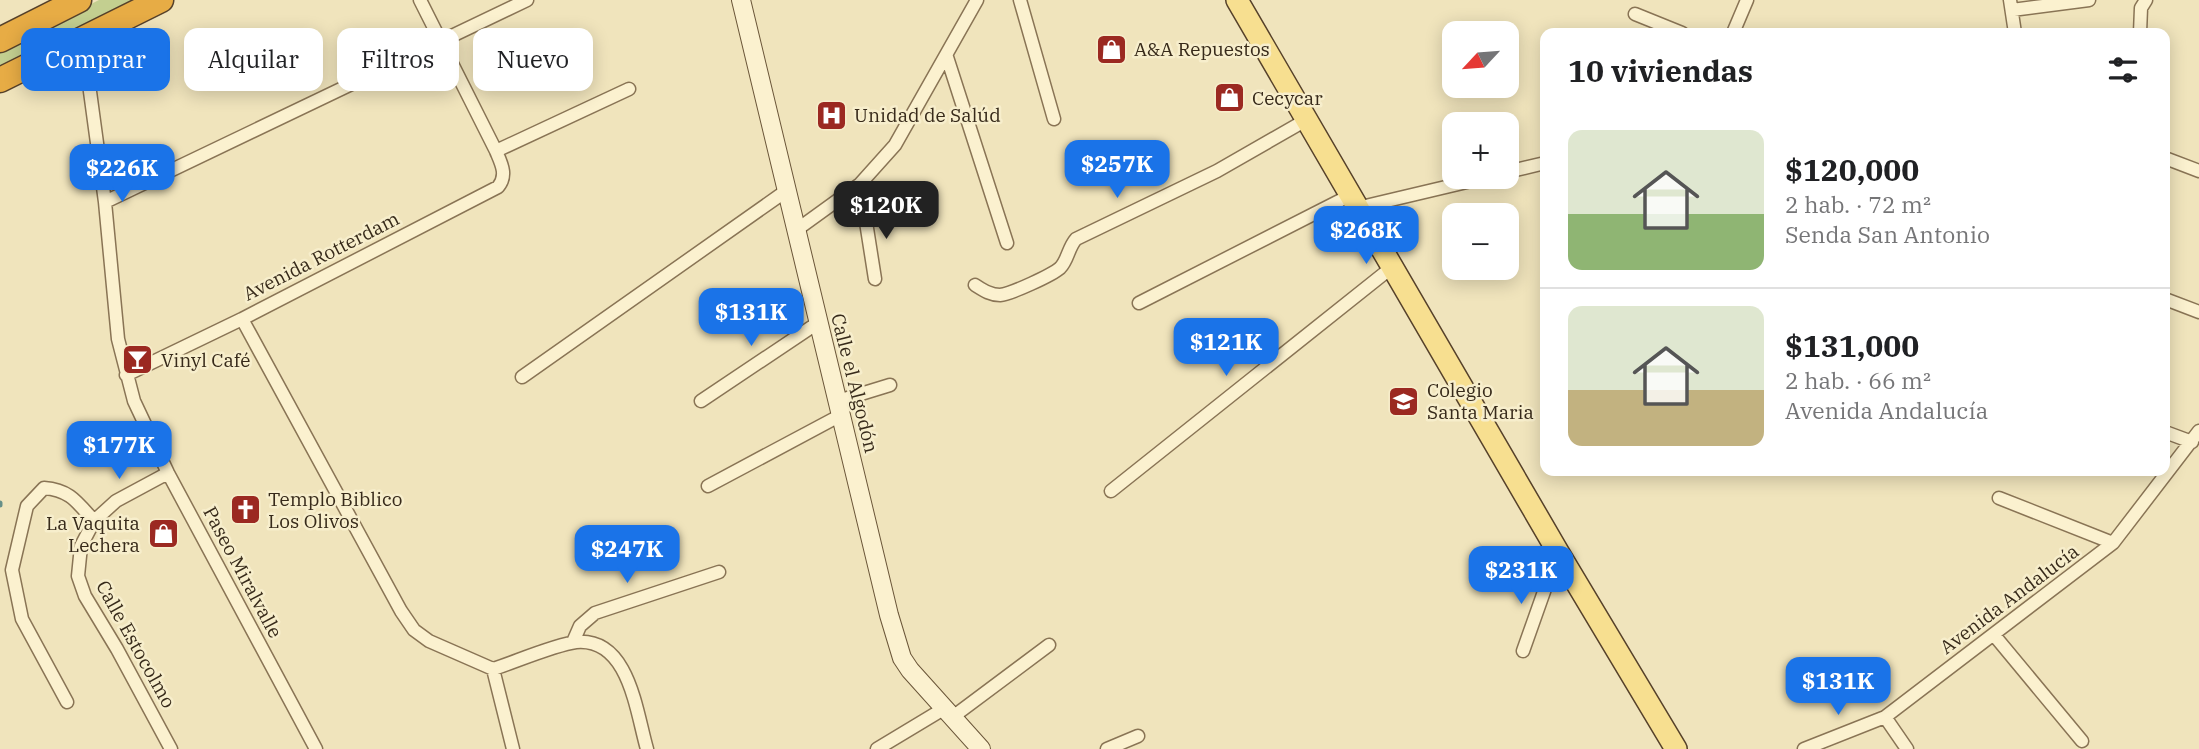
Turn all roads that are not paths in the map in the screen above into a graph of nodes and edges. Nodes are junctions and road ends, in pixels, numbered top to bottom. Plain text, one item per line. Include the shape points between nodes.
1 (79, 0) edge
2 (161, 0) edge
3 (420, 0) edge
4 (527, 0) edge
5 (741, 0) edge
6 (977, 0) edge
7 (1020, 0) edge
8 (1237, 0) edge
9 (1747, 0) edge
10 (2089, 0) edge
11 (2146, 0) edge
12 (2011, 5) edge
13 (1635, 13) dead end
14 (106, 28) edge
15 (434, 28) edge
16 (1670, 28) edge
17 (1735, 28) edge
18 (2014, 28) edge
19 (2140, 28) edge
20 (459, 33) edge
21 (0, 40) edge
22 (947, 57) junction
23 (21, 70) edge
24 (459, 77) edge
25 (0, 80) edge
26 (629, 89) dead end
27 (90, 91) edge
28 (338, 91) edge
29 (1054, 120) dead end
30 (1306, 120) junction
31 (496, 150) junction
32 (2170, 160) edge
33 (1540, 164) edge
34 (1519, 169) edge
35 (2199, 171) edge
36 (860, 184) junction
37 (1442, 186) edge
38 (786, 191) junction
39 (106, 202) junction
40 (1354, 202) junction
41 (795, 232) junction
42 (1007, 243) dead end
43 (1391, 268) junction
44 (875, 279) dead end
45 (975, 285) dead end
46 (2170, 301) edge
47 (1139, 303) dead end
48 (2199, 312) edge
49 (243, 319) junction
50 (819, 322) junction
51 (126, 375) junction
52 (522, 377) dead end
53 (890, 385) dead end
54 (701, 401) dead end
55 (839, 408) junction
56 (2170, 433) edge
57 (2196, 437) edge
58 (2170, 470) edge
59 (169, 473) junction
60 (2165, 476) edge
61 (708, 486) dead end
62 (1111, 491) dead end
63 (1999, 498) dead end
64 (94, 521) junction
65 (2113, 543) junction
66 (1558, 552) junction
67 (719, 572) dead end
68 (1994, 635) junction
69 (573, 642) junction
70 (1049, 645) dead end
71 (1523, 651) dead end
72 (493, 669) junction
73 (67, 702) dead end
74 (949, 712) junction
75 (1885, 717) junction
76 (1138, 736) dead end
77 (2082, 741) dead end
78 (171, 749) edge
79 (316, 749) edge
80 (513, 749) edge
81 (647, 749) edge
82 (877, 749) edge
83 (981, 749) edge
84 (1107, 749) edge
85 (1676, 749) edge
86 (1804, 749) edge
87 (1907, 749) edge

1 - 21 highway
2 - 14 highway
3 - 15 street, Avenida Rotterdam
4 - 20 street
5 - 38 street, Calle el Algodón
6 - 22 street
7 - 29 street
8 - 30 main road
9 - 17 street
10 - 12 street
11 - 19 street
12 - 18 street
13 - 16 street
22 - 36 street via 895,145
22 - 42 street
23 - 25 highway
24 - 31 street, Avenida Rotterdam
26 - 31 street
27 - 39 street, Paseo Miralvalle
28 - 39 street
30 - 40 main road
30 - 45 street via 1217,171 1076,239 1054,272 1002,295 989,294
31 - 49 street, Avenida Rotterdam via 504,172 498,187
32 - 35 street
33 - 34 street
36 - 41 street
36 - 44 street
37 - 40 street
38 - 41 street, Calle el Algodón
38 - 52 street
39 - 51 street, Paseo Miralvalle via 118,339
40 - 43 main road
40 - 47 street
41 - 50 street, Calle el Algodón
43 - 62 street
43 - 66 main road
46 - 48 street
49 - 51 street, Avenida Rotterdam
49 - 72 street via 414,630
50 - 54 street
50 - 55 street, Calle el Algodón
51 - 59 street, Paseo Miralvalle
53 - 55 street
55 - 61 street
55 - 74 street, Calle el Algodón via 902,658
56 - 57 street
57 - 58 street, Avenida Andalucía
59 - 64 street, Calle Estocolmo via 116,501
59 - 79 street, Paseo Miralvalle
60 - 65 street, Avenida Andalucía
63 - 65 street
64 - 73 street via 73,498 59,489 44,488 27,506 12,570 22,620
64 - 78 street, Calle Estocolmo via 79,555 81,587
65 - 68 street, Avenida Andalucía
66 - 71 street
66 - 85 main road
67 - 69 street via 595,614 580,626
68 - 75 street, Avenida Andalucía
68 - 77 street
69 - 72 street
69 - 81 street via 592,642 617,659
70 - 74 street
72 - 80 street
74 - 82 street
74 - 83 street, Calle el Algodón
75 - 86 street, Avenida Andalucía
75 - 87 street
76 - 84 street

